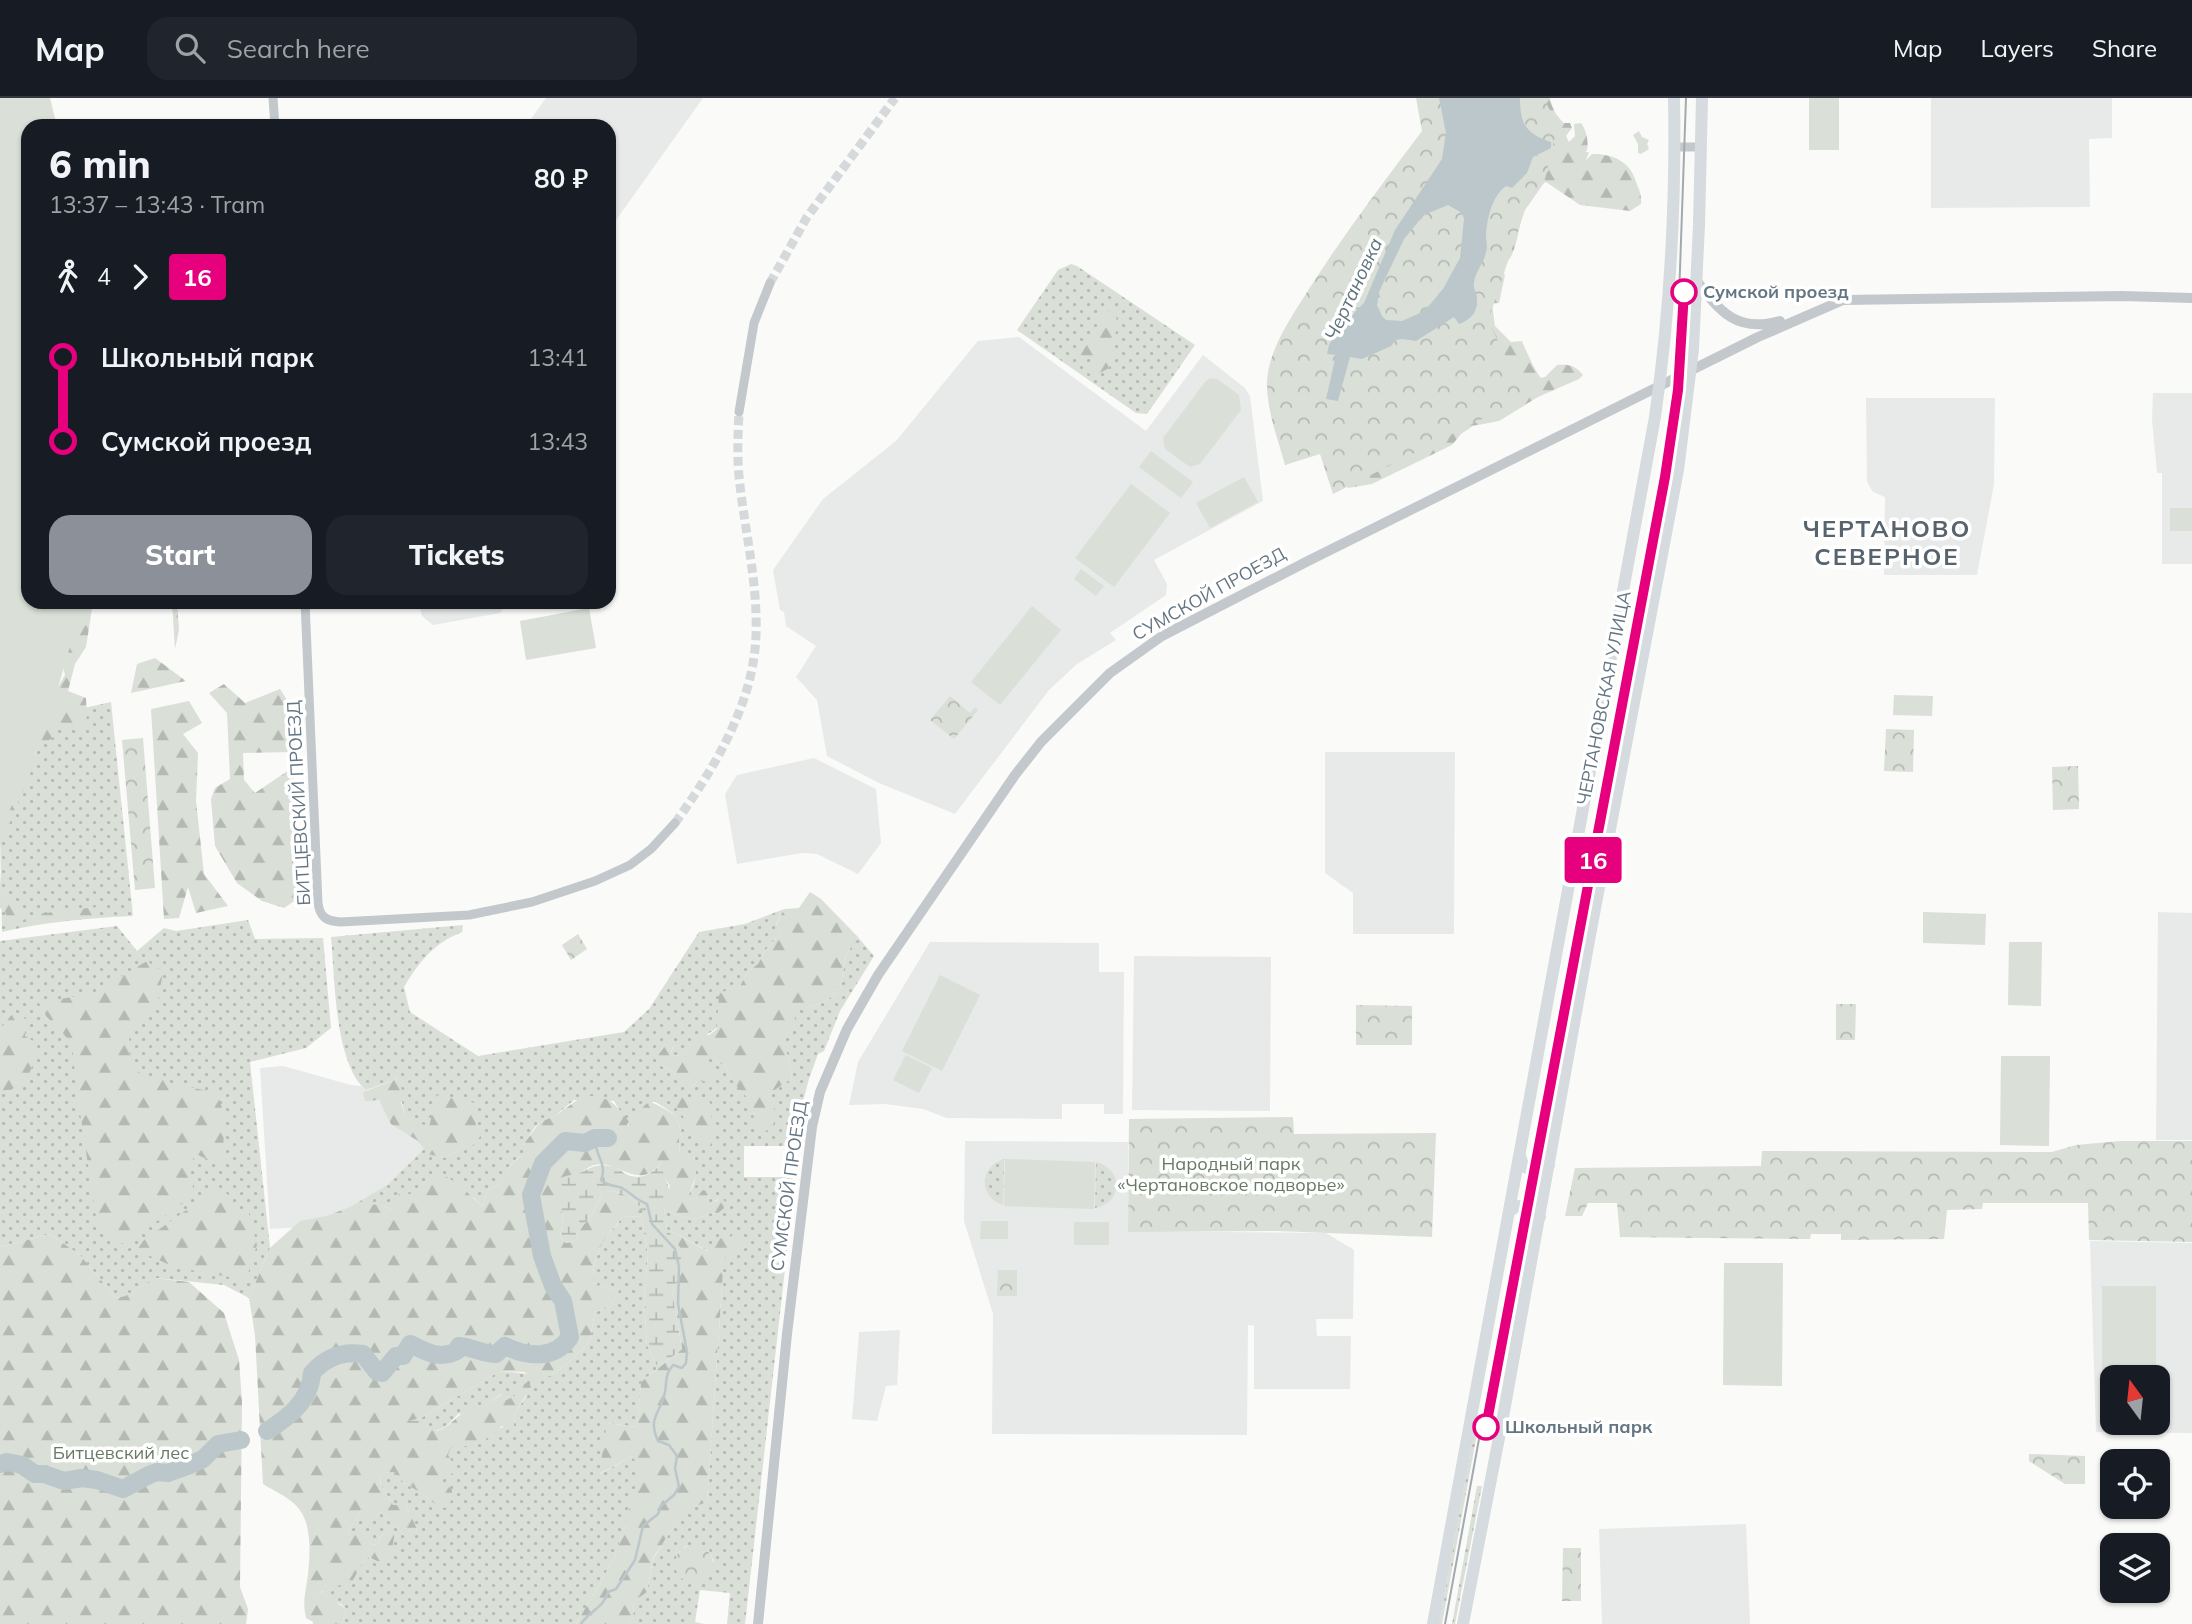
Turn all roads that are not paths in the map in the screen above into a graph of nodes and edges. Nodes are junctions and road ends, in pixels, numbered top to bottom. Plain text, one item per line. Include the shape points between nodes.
1 (273, 98) edge
2 (1668, 98) edge
3 (1674, 98) edge
4 (1702, 98) edge
5 (274, 119) edge
6 (1674, 140) junction
7 (1701, 147) junction
8 (1696, 280) junction
9 (770, 283) tunnel mouth
10 (2192, 298) edge
11 (1810, 313) junction
12 (1691, 370) junction
13 (1660, 386) junction
14 (739, 412) tunnel mouth
15 (305, 609) edge
16 (675, 823) tunnel mouth
17 (1520, 1154) junction
18 (1549, 1165) junction
19 (1510, 1211) junction
20 (1539, 1217) junction
21 (758, 1624) edge
22 (1433, 1624) edge
23 (1463, 1624) edge

1 - 5 street
2 - 6 street
3 - 6 main road, ЧЕРТАНОВСКАЯ УЛИЦА
4 - 7 main road, ЧЕРТАНОВСКАЯ УЛИЦА
6 - 7 street
6 - 13 main road, ЧЕРТАНОВСКАЯ УЛИЦА
7 - 8 main road, ЧЕРТАНОВСКАЯ УЛИЦА
8 - 11 street via 1717,308 1740,322 1771,324
8 - 12 main road, ЧЕРТАНОВСКАЯ УЛИЦА
9 - 14 street via 754,323
10 - 11 street, СУМСКОЙ ПРОЕЗД via 1863,298 1843,300
11 - 12 street, СУМСКОЙ ПРОЕЗД
12 - 13 street, СУМСКОЙ ПРОЕЗД
12 - 18 main road, ЧЕРТАНОВСКАЯ УЛИЦА via 1678,470
13 - 17 main road, ЧЕРТАНОВСКАЯ УЛИЦА
13 - 21 street, СУМСКОЙ ПРОЕЗД via 1162,636 1110,673 1027,758 878,975 847,1029 820,1092 812,1127
15 - 16 street, БИТЦЕВСКИЙ ПРОЕЗД via 318,903 327,920 469,915 523,905 630,864
17 - 18 main road via 1529,1170 1540,1171
17 - 19 main road, ЧЕРТАНОВСКАЯ УЛИЦА
18 - 20 main road, ЧЕРТАНОВСКАЯ УЛИЦА
19 - 20 main road via 1522,1206 1535,1209
19 - 22 main road, ЧЕРТАНОВСКАЯ УЛИЦА
20 - 23 main road, ЧЕРТАНОВСКАЯ УЛИЦА

